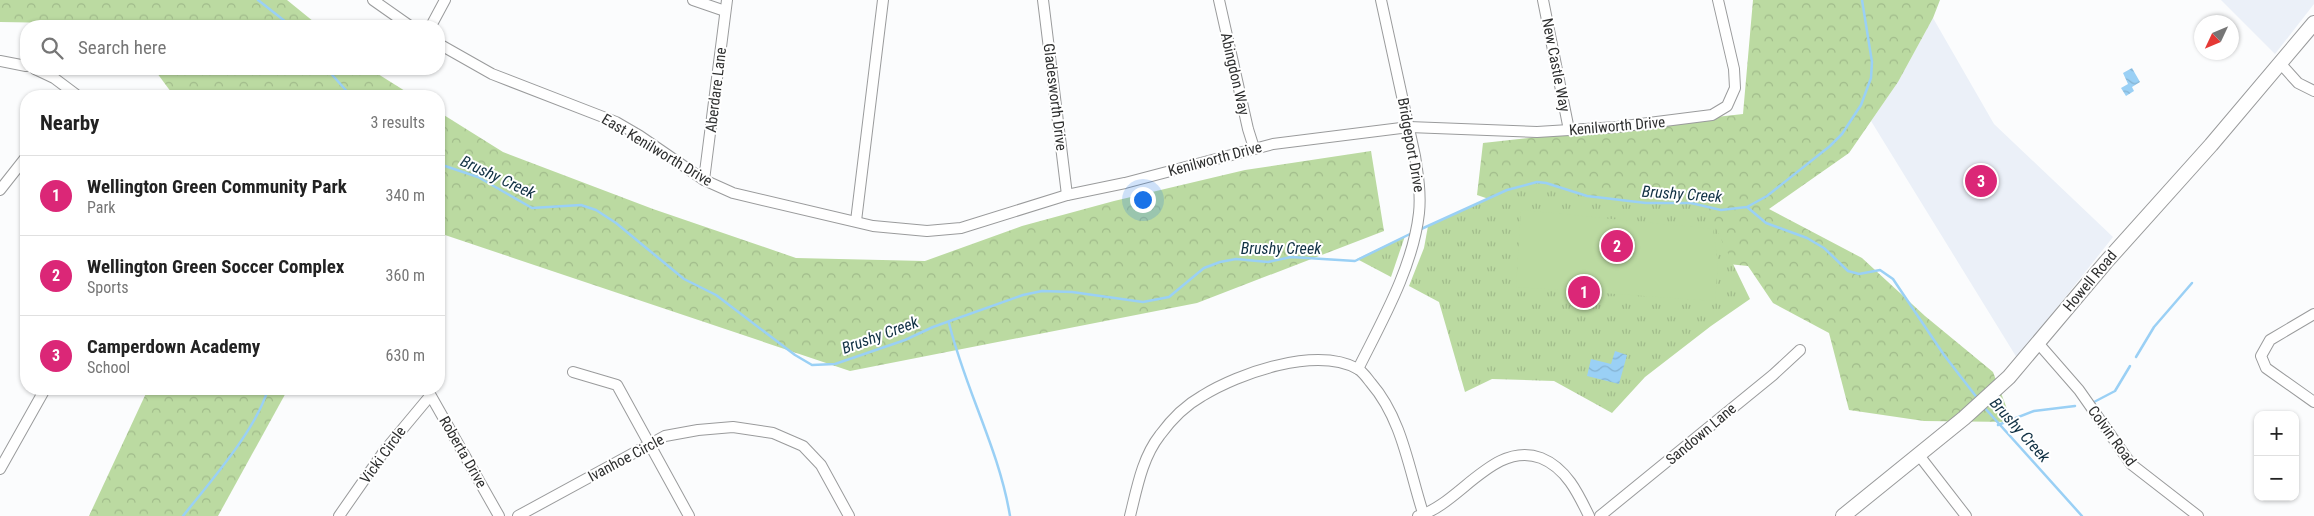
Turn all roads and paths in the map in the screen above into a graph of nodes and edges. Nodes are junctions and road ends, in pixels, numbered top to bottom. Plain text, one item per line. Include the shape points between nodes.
1 (373, 0) edge
2 (445, 0) edge
3 (693, 0) edge
4 (727, 0) edge
5 (883, 0) edge
6 (1043, 0) edge
7 (1218, 0) edge
8 (1381, 0) edge
9 (1543, 0) edge
10 (1718, 0) edge
11 (725, 11) junction
12 (401, 20) edge
13 (434, 20) edge
14 (2314, 23) edge
15 (445, 47) edge
16 (0, 61) edge
17 (2280, 63) junction
18 (20, 65) edge
19 (48, 75) edge
20 (69, 90) edge
21 (2314, 91) edge
22 (1409, 126) junction
23 (1569, 130) junction
24 (1254, 148) junction
25 (20, 165) edge
26 (704, 180) junction
27 (0, 190) edge
28 (1068, 194) junction
29 (856, 221) junction
30 (2314, 314) edge
31 (2038, 343) junction
32 (1800, 350) dead end
33 (1358, 369) junction
34 (573, 372) dead end
35 (42, 395) edge
36 (427, 395) edge
37 (431, 395) edge
38 (2314, 402) edge
39 (650, 444) junction
40 (1918, 454) junction
41 (0, 469) edge
42 (1421, 515) edge
43 (339, 516) edge
44 (499, 516) edge
45 (518, 516) edge
46 (689, 516) edge
47 (849, 516) edge
48 (1130, 516) edge
49 (1589, 516) edge
50 (1600, 516) edge
51 (1843, 516) edge
52 (1966, 516) edge
53 (2198, 516) edge

1 - 12 street
2 - 13 street
3 - 11 street
4 - 11 street, Aberdare Lane
5 - 29 street
6 - 28 street, Gladesworth Drive
7 - 24 street, Abingdon Way
8 - 22 street, Bridgeport Drive
9 - 23 street, New Castle Way
10 - 23 street, Kenilworth Drive via 1734,69 1734,94 1727,106 1712,115
11 - 26 street, Aberdare Lane
14 - 17 main road, Howell Road
15 - 26 street, East Kenilworth Drive via 492,74 616,122
16 - 18 street
17 - 21 street via 2298,83
17 - 31 main road, Howell Road
19 - 20 street
22 - 23 street, Kenilworth Drive via 1537,132
22 - 24 street, Kenilworth Drive
22 - 33 street, Bridgeport Drive via 1419,181 1419,215 1412,249
24 - 28 street, Kenilworth Drive via 1125,183
25 - 27 street
26 - 29 street, East Kenilworth Drive via 745,197
28 - 29 street, Kenilworth Drive via 948,230 896,229
30 - 38 street via 2270,340 2261,356 2266,368
31 - 40 main road, Howell Road via 1964,418
31 - 53 street, Colvin Road via 2079,390 2131,464
32 - 50 street, Sandown Lane
33 - 42 street via 1393,414
33 - 48 street via 1323,360 1284,363 1251,373 1200,397 1172,421 1152,446
34 - 39 street via 617,385
35 - 41 street
36 - 43 street, Vicki Circle
37 - 44 street, Roberta Drive
39 - 45 street, Ivanhoe Circle
39 - 46 street
39 - 47 street, Ivanhoe Circle via 672,434 719,427 752,428 785,436 818,460
40 - 51 main road, Howell Road
40 - 52 street
42 - 49 street via 1433,510 1498,462 1522,455 1546,460 1563,473

